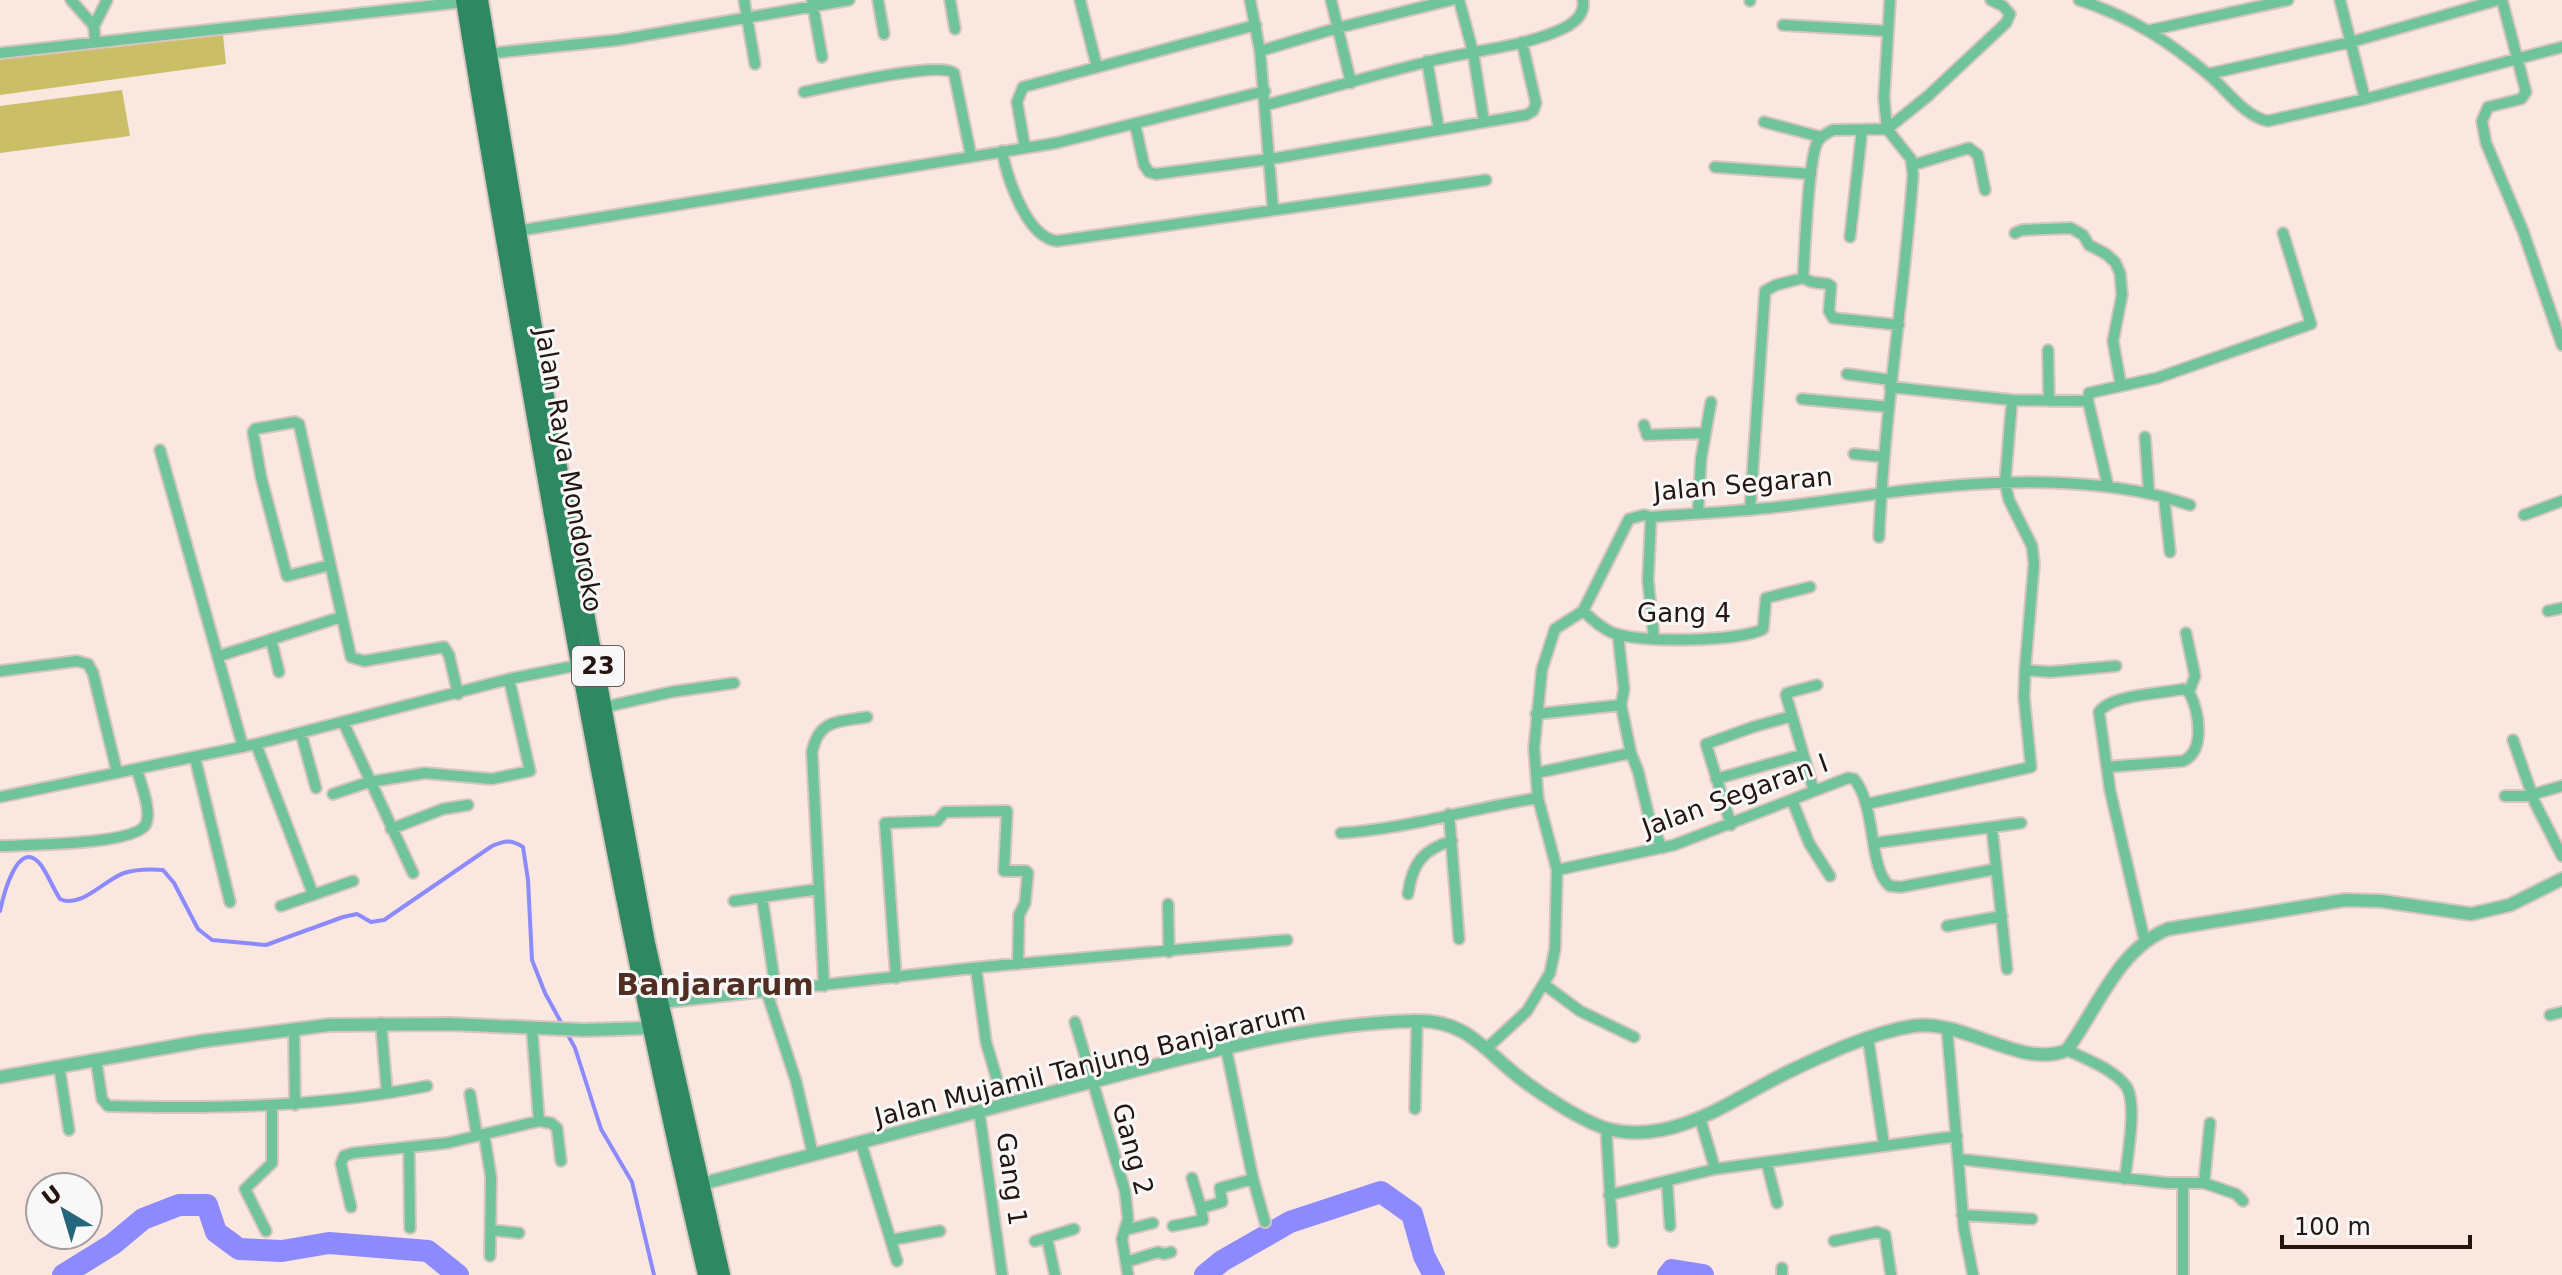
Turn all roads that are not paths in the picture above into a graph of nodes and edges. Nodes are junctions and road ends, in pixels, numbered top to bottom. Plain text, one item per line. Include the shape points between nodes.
1 (71, 0) edge
2 (107, 0) edge
3 (744, 0) edge
4 (849, 0) edge
5 (878, 0) edge
6 (950, 0) edge
7 (1080, 0) edge
8 (1250, 0) edge
9 (1331, 0) edge
10 (1451, 0) edge
11 (1459, 0) edge
12 (1583, 0) edge
13 (1890, 0) edge
14 (1991, 0) edge
15 (2079, 0) edge
16 (2288, 0) edge
17 (2340, 0) edge
18 (2500, 0) edge
19 (469, 1) edge
20 (812, 3) edge
21 (747, 17) junction
22 (1256, 25) junction
23 (1783, 25) dead end
24 (94, 26) junction
25 (1337, 28) junction
26 (955, 29) dead end
27 (2151, 30) junction
28 (1888, 31) junction
29 (884, 34) dead end
30 (95, 42) junction
31 (1522, 42) junction
32 (2351, 42) junction
33 (2562, 47) edge
34 (1260, 51) junction
35 (1473, 52) junction
36 (0, 53) edge
37 (480, 54) junction
38 (822, 57) dead end
39 (2516, 57) junction
40 (1427, 61) junction
41 (755, 64) dead end
42 (1097, 67) junction
43 (2208, 74) junction
44 (1351, 83) junction
45 (1265, 91) junction
46 (804, 92) dead end
47 (2365, 99) junction
48 (1266, 105) junction
49 (1484, 122) junction
50 (1764, 122) dead end
51 (1135, 124) junction
52 (1887, 129) junction
53 (1439, 130) junction
54 (1862, 130) junction
55 (1821, 137) junction
56 (1025, 148) junction
57 (1002, 151) junction
58 (971, 156) junction
59 (1270, 159) junction
60 (1913, 165) junction
61 (1715, 167) dead end
62 (1811, 174) junction
63 (1486, 180) dead end
64 (1985, 190) dead end
65 (1273, 209) junction
66 (517, 231) junction
67 (2015, 233) dead end
68 (2283, 233) dead end
69 (1850, 237) dead end
70 (1803, 278) junction
71 (1899, 325) junction
72 (2562, 345) edge
73 (2048, 350) dead end
74 (1847, 374) dead end
75 (1891, 384) junction
76 (2121, 386) junction
77 (1802, 399) dead end
78 (2012, 400) junction
79 (2049, 401) junction
80 (2088, 401) junction
81 (1711, 402) dead end
82 (1889, 407) junction
83 (1644, 425) dead end
84 (1705, 433) junction
85 (2145, 437) dead end
86 (160, 450) dead end
87 (1854, 454) dead end
88 (1884, 457) junction
89 (2005, 483) junction
90 (2108, 486) junction
91 (1881, 492) junction
92 (2149, 493) junction
93 (2164, 497) junction
94 (2562, 501) edge
95 (2190, 505) dead end
96 (1750, 510) junction
97 (1698, 513) junction
98 (2524, 515) dead end
99 (1651, 517) junction
100 (1879, 537) dead end
101 (566, 546) junction
102 (2170, 552) dead end
103 (330, 565) junction
104 (1810, 587) dead end
105 (2562, 608) edge
106 (1583, 611) junction
107 (2548, 611) dead end
108 (341, 617) junction
109 (590, 623) junction
110 (572, 626) junction
111 (2186, 633) dead end
112 (1618, 635) junction
113 (1654, 638) junction
114 (271, 639) junction
115 (219, 656) junction
116 (579, 665) junction
117 (2116, 666) dead end
118 (2025, 670) junction
119 (0, 671) edge
120 (279, 672) dead end
121 (509, 679) junction
122 (734, 683) dead end
123 (1817, 685) dead end
124 (2189, 692) junction
125 (458, 694) junction
126 (1621, 705) junction
127 (605, 707) junction
128 (1536, 714) junction
129 (1792, 716) junction
130 (867, 717) dead end
131 (344, 724) junction
132 (301, 733) junction
133 (2513, 740) dead end
134 (256, 744) junction
135 (243, 747) junction
136 (1631, 753) junction
137 (1798, 756) dead end
138 (195, 758) junction
139 (2107, 767) junction
140 (137, 769) junction
141 (117, 772) junction
142 (1536, 773) junction
143 (1716, 779) junction
144 (369, 782) junction
145 (2562, 786) edge
146 (316, 788) dead end
147 (1814, 791) junction
148 (333, 794) dead end
149 (2532, 795) junction
150 (2505, 796) dead end
151 (0, 797) edge
152 (1538, 798) junction
153 (1792, 800) junction
154 (1867, 804) junction
155 (468, 805) dead end
156 (1449, 814) junction
157 (2021, 823) dead end
158 (1731, 825) junction
159 (1992, 828) junction
160 (391, 829) junction
161 (1341, 833) dead end
162 (1452, 841) junction
163 (1875, 843) junction
164 (0, 845) edge
165 (1662, 848) junction
166 (2562, 856) edge
167 (1996, 869) junction
168 (1557, 870) junction
169 (413, 873) dead end
170 (1830, 876) dead end
171 (2562, 879) edge
172 (353, 881) dead end
173 (819, 889) junction
174 (313, 894) junction
175 (1408, 894) dead end
176 (762, 897) junction
177 (734, 901) dead end
178 (230, 902) dead end
179 (1168, 904) dead end
180 (281, 906) dead end
181 (2002, 916) junction
182 (1947, 926) dead end
183 (1459, 939) dead end
184 (1287, 940) dead end
185 (2145, 942) junction
186 (1169, 952) junction
187 (1018, 964) junction
188 (976, 968) junction
189 (2007, 969) dead end
190 (896, 978) junction
191 (1545, 985) junction
192 (824, 986) junction
193 (771, 992) junction
194 (661, 1003) junction
195 (2562, 1012) edge
196 (2550, 1015) dead end
197 (1417, 1021) junction
198 (1075, 1022) dead end
199 (381, 1023) junction
200 (649, 1028) junction
201 (1947, 1028) junction
202 (294, 1029) junction
203 (532, 1029) junction
204 (1634, 1037) dead end
205 (1868, 1038) junction
206 (1226, 1048) junction
207 (1487, 1048) junction
208 (2067, 1050) junction
209 (96, 1060) junction
210 (59, 1066) junction
211 (0, 1077) edge
212 (1092, 1082) junction
213 (427, 1086) dead end
214 (387, 1093) junction
215 (470, 1094) dead end
216 (1004, 1103) junction
217 (295, 1105) junction
218 (272, 1106) junction
219 (1415, 1109) dead end
220 (979, 1110) junction
221 (1700, 1118) junction
222 (539, 1121) junction
223 (2210, 1123) dead end
224 (1606, 1128) junction
225 (69, 1130) dead end
226 (480, 1135) junction
227 (1957, 1136) junction
228 (861, 1143) junction
229 (1884, 1145) junction
230 (409, 1149) junction
231 (813, 1155) junction
232 (1959, 1159) junction
233 (561, 1161) dead end
234 (1767, 1164) junction
235 (1715, 1169) junction
236 (1192, 1178) dead end
237 (1253, 1179) junction
238 (2125, 1179) junction
239 (1667, 1181) junction
240 (2183, 1183) junction
241 (2204, 1183) junction
242 (701, 1184) junction
243 (1609, 1195) junction
244 (2243, 1201) dead end
245 (1777, 1203) dead end
246 (351, 1207) dead end
247 (1201, 1208) junction
248 (1962, 1215) junction
249 (2032, 1219) dead end
250 (1265, 1222) dead end
251 (1153, 1223) dead end
252 (1173, 1226) dead end
253 (1670, 1226) dead end
254 (410, 1228) dead end
255 (1074, 1229) dead end
256 (491, 1230) junction
257 (1125, 1230) junction
258 (266, 1231) dead end
259 (940, 1231) dead end
260 (519, 1233) dead end
261 (1047, 1238) junction
262 (891, 1240) junction
263 (1035, 1241) dead end
264 (1834, 1241) dead end
265 (1613, 1242) dead end
266 (1171, 1252) dead end
267 (490, 1256) dead end
268 (897, 1261) dead end
269 (1126, 1262) junction
270 (719, 1274) edge
271 (1002, 1275) edge
272 (1055, 1275) edge
273 (1128, 1275) edge
274 (1891, 1275) edge
275 (1973, 1275) edge
276 (2183, 1275) edge

1 - 24 street
2 - 24 street
3 - 21 street
4 - 20 street
5 - 29 street
6 - 26 street
7 - 42 street
8 - 22 street
9 - 25 street
10 - 25 street
11 - 35 street
12 - 31 street via 1574,23
13 - 28 street
14 - 52 street via 2008,10 2006,23
15 - 27 street
16 - 27 street
17 - 32 street
18 - 32 street
18 - 39 street
19 - 30 street
19 - 37 highway, Jalan Raya Mondoroko / 23
20 - 21 street
20 - 38 street
21 - 37 street via 618,40
21 - 41 street
22 - 34 street
22 - 42 street
23 - 28 street
24 - 30 street
25 - 34 street
25 - 44 street
27 - 43 street
28 - 52 street
30 - 36 street
31 - 35 street
31 - 49 street via 1536,103 1533,111
32 - 43 street
32 - 47 street
33 - 39 street
34 - 45 street
35 - 40 street
35 - 49 street
37 - 66 highway, Jalan Raya Mondoroko / 23
37 - 101 highway, Jalan Raya Mondoroko / 23
39 - 47 street
39 - 72 street via 2526,94 2488,107 2482,133
40 - 44 street
40 - 53 street
42 - 56 street via 1023,87 1017,102
43 - 47 street via 2265,121
44 - 48 street
45 - 48 street
45 - 51 street
46 - 58 street via 946,68 954,73
48 - 59 street
49 - 53 street
50 - 55 street
51 - 56 street
51 - 59 street via 1144,165 1152,174
52 - 54 street
52 - 60 street
53 - 59 street
54 - 55 street via 1833,130
54 - 69 street
55 - 62 street
56 - 57 street
57 - 58 street
57 - 65 street via 1014,193 1050,240
58 - 66 street
59 - 65 street
60 - 64 street via 1969,148 1978,155
60 - 71 street
61 - 62 street
62 - 70 street
63 - 65 street
66 - 101 highway, Jalan Raya Mondoroko / 23
67 - 76 street via 2071,228 2115,262 2122,295 2113,341
68 - 76 street via 2311,324
70 - 71 street via 1830,285 1829,311 1836,319
70 - 96 street via 1771,287 1764,296
71 - 75 street
73 - 79 street
74 - 75 street
75 - 78 street
75 - 82 street
76 - 80 street via 2089,393
77 - 82 street
78 - 79 street
78 - 89 street
79 - 80 street
80 - 90 street
81 - 84 street
82 - 88 street
83 - 84 street via 1647,435
84 - 97 street
85 - 92 street
86 - 115 street
87 - 88 street
88 - 91 street
89 - 90 street, Jalan Segaran
89 - 91 street, Jalan Segaran
89 - 118 street via 2032,546 2034,564
90 - 92 street, Jalan Segaran
91 - 96 street, Jalan Segaran
91 - 100 street
92 - 93 street, Jalan Segaran
93 - 95 street, Jalan Segaran
93 - 102 street
94 - 98 street
96 - 97 street, Jalan Segaran
97 - 99 street, Jalan Segaran
99 - 106 street, Jalan Segaran via 1626,522
99 - 113 street via 1648,580
101 - 109 highway, Jalan Raya Mondoroko / 23
101 - 110 highway, Jalan Raya Mondoroko / 23
103 - 103 street via 287,576 257,459 255,429 299,424
103 - 108 street
104 - 113 street, Gang 4 via 1766,598 1763,629 1753,634
105 - 107 street
106 - 112 street, Gang 4
106 - 128 street, Jalan Segaran via 1553,633
108 - 114 street
108 - 125 street via 348,650 357,660 444,647
109 - 110 highway
109 - 127 highway, Jalan Raya Mondoroko / 23
110 - 116 highway, Jalan Raya Mondoroko / 23
111 - 124 street via 2195,676
112 - 113 street, Gang 4
112 - 126 street
114 - 115 street
114 - 120 street
115 - 135 street
116 - 121 street
116 - 200 highway, Jalan Raya Mondoroko / 23
117 - 118 street
118 - 154 street via 2031,767
119 - 141 street via 88,664
121 - 125 street
121 - 144 street via 530,771 492,779 425,773
122 - 127 street
123 - 129 street via 1786,694
124 - 139 street via 2105,705 2099,717
124 - 139 street via 2198,744 2191,757
125 - 131 street
126 - 128 street
126 - 136 street
127 - 194 highway, Jalan Raya Mondoroko / 23
128 - 142 street, Jalan Segaran
129 - 143 street via 1708,743
129 - 147 street
130 - 173 street via 824,726 814,743
131 - 132 street
131 - 144 street
132 - 134 street
132 - 146 street
133 - 149 street
134 - 135 street
134 - 174 street
135 - 138 street
136 - 142 street
136 - 165 street
137 - 143 street
138 - 140 street
138 - 178 street
139 - 185 street
140 - 141 street
140 - 164 street via 147,815 140,830 53,844
141 - 151 street
142 - 152 street, Jalan Segaran
143 - 158 street
144 - 148 street
144 - 160 street
145 - 149 street
147 - 153 street, Jalan Segaran I
147 - 154 street, Jalan Segaran I via 1851,778
149 - 150 street
149 - 166 street
152 - 156 street
152 - 168 street, Jalan Segaran
153 - 158 street, Jalan Segaran I
153 - 170 street via 1809,843
154 - 163 street
155 - 160 street
156 - 161 street via 1389,829
156 - 162 street
157 - 159 street
158 - 165 street, Jalan Segaran I
159 - 163 street
159 - 167 street
160 - 169 street
162 - 175 street via 1418,860
162 - 183 street
163 - 167 street via 1880,874 1890,886
165 - 168 street, Jalan Segaran I
167 - 181 street
168 - 191 street, Jalan Segaran via 1555,949
171 - 185 street via 2531,897 2482,912 2345,900 2185,926
172 - 174 street
173 - 176 street
173 - 192 street
174 - 180 street
176 - 177 street
176 - 193 street
179 - 186 street
181 - 182 street
181 - 189 street
184 - 186 street
185 - 208 street
186 - 187 street
187 - 188 street
187 - 190 street via 1019,915 1028,873 1004,871 1007,811 945,812 937,821 884,819
188 - 190 street
188 - 216 street via 986,1042
190 - 192 street
191 - 204 street via 1580,1011
191 - 207 street, Jalan Segaran via 1527,1011
192 - 193 street
193 - 194 street
193 - 231 street
194 - 242 highway, Jalan Raya Mondoroko / 23
195 - 196 street
197 - 206 street, Jalan Mujamil Tanjung Banjararum via 1338,1027
197 - 207 street, Jalan Mujamil Tanjung Banjararum via 1451,1025
197 - 219 street
198 - 212 street, Gang 2
199 - 202 street
199 - 203 street
199 - 214 street
200 - 203 street
200 - 270 highway, Jalan Raya Mondoroko / 23
201 - 205 street, Jalan Mujamil Tanjung Banjararum via 1913,1026
201 - 208 street, Jalan Mujamil Tanjung Banjararum via 2033,1054
201 - 227 street
202 - 209 street
202 - 217 street
203 - 222 street
205 - 221 street, Jalan Mujamil Tanjung Banjararum
205 - 229 street
206 - 212 street, Jalan Mujamil Tanjung Banjararum
206 - 237 street
207 - 224 street, Jalan Mujamil Tanjung Banjararum via 1547,1097
208 - 238 street via 2118,1078 2130,1093
209 - 210 street
209 - 218 street via 102,1099 108,1106
210 - 211 street
210 - 225 street
212 - 216 street, Jalan Mujamil Tanjung Banjararum
212 - 257 street, Gang 2 via 1125,1191
213 - 214 street
214 - 217 street
215 - 226 street
216 - 220 street, Jalan Mujamil Tanjung Banjararum
217 - 218 street
218 - 258 street via 272,1163 245,1189
220 - 228 street, Jalan Mujamil Tanjung Banjararum
220 - 271 street, Gang 1
221 - 224 street, Jalan Mujamil Tanjung Banjararum via 1652,1133
221 - 235 street
222 - 226 street
222 - 233 street via 557,1128
223 - 241 street
224 - 243 street
226 - 230 street
226 - 256 street via 491,1177
227 - 229 street
227 - 232 street
228 - 231 street, Jalan Mujamil Tanjung Banjararum
228 - 262 street
229 - 234 street
230 - 246 street via 344,1156 341,1164
230 - 254 street
231 - 242 street, Jalan Mujamil Tanjung Banjararum
232 - 238 street
232 - 248 street
234 - 235 street
234 - 245 street
235 - 239 street
236 - 247 street
237 - 247 street via 1223,1186 1221,1203
237 - 250 street
238 - 240 street
239 - 243 street
239 - 253 street
240 - 241 street
240 - 276 street
241 - 244 street
242 - 270 highway, Jalan Raya Mondoroko / 23
243 - 265 street
247 - 252 street via 1203,1220
248 - 249 street
248 - 275 street
251 - 257 street
255 - 261 street
256 - 260 street
256 - 267 street
257 - 269 street, Gang 2
259 - 262 street
261 - 263 street
261 - 272 street
262 - 268 street
264 - 274 street via 1885,1235
266 - 269 street
269 - 273 street, Gang 2

